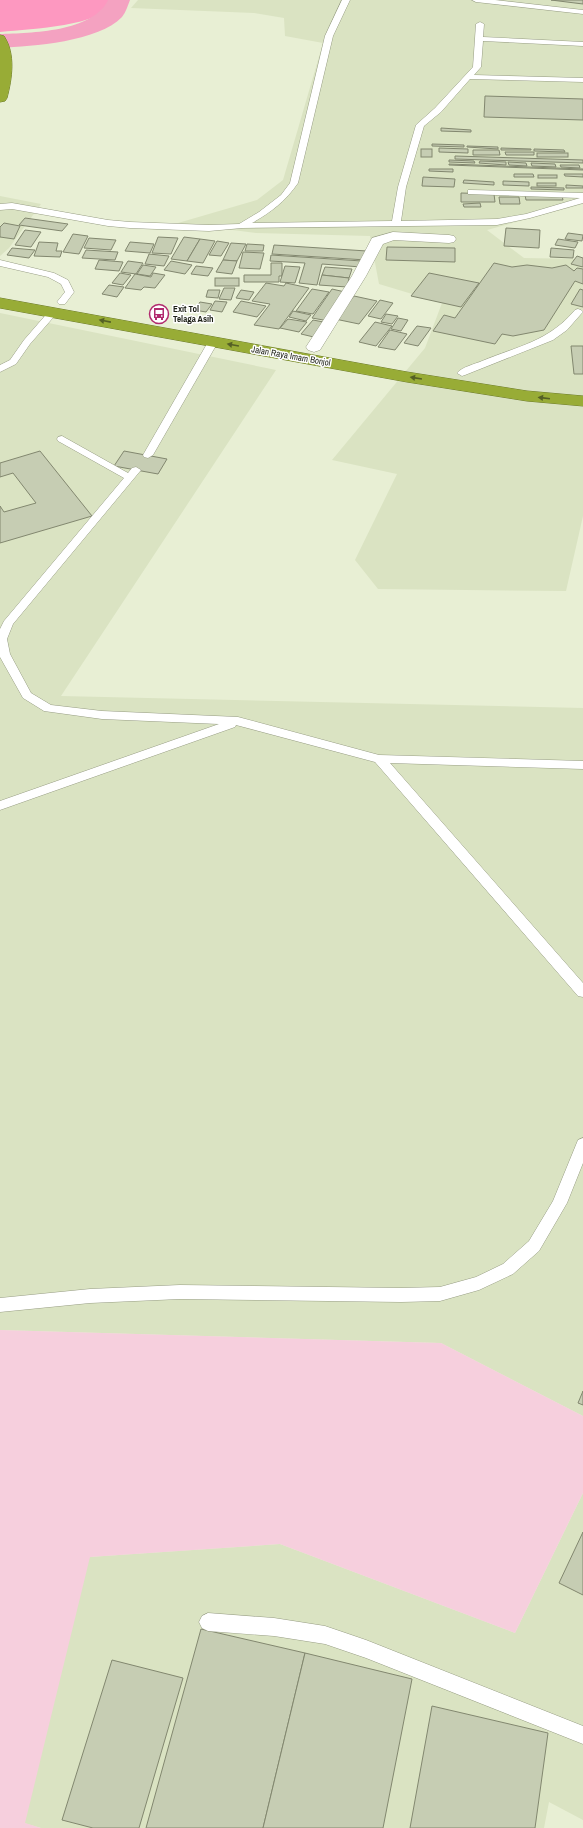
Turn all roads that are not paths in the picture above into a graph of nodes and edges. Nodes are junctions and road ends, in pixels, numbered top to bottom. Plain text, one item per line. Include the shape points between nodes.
1 (346, 0) edge
2 (476, 0) edge
3 (583, 12) edge
4 (480, 24) dead end
5 (0, 39) edge
6 (479, 39) junction
7 (583, 44) edge
8 (469, 77) junction
9 (583, 80) edge
10 (0, 98) edge
11 (471, 192) dead end
12 (583, 196) edge
13 (583, 200) edge
14 (0, 207) edge
15 (396, 223) junction
16 (241, 226) junction
17 (449, 239) dead end
18 (0, 262) edge
19 (0, 290) edge
20 (0, 303) edge
21 (58, 307) junction
22 (578, 312) dead end
23 (213, 342) junction
24 (314, 347) junction
25 (0, 369) edge
26 (462, 373) junction
27 (583, 388) edge
28 (583, 401) edge
29 (62, 439) dead end
30 (148, 455) dead end
31 (4, 619) edge
32 (238, 721) junction
33 (379, 760) junction
34 (583, 765) edge
35 (0, 806) edge
36 (583, 992) edge
37 (583, 1144) edge
38 (0, 1305) edge
39 (208, 1622) dead end
40 (583, 1734) edge

1 - 16 lane via 329,36 294,183 284,197
2 - 3 lane
4 - 6 lane
5 - 10 highway via 7,73
6 - 7 lane
6 - 8 lane via 477,67
8 - 9 lane
8 - 15 lane via 420,125 402,187
11 - 12 lane
13 - 15 lane via 510,220
14 - 16 lane via 12,206 130,225 210,228
15 - 16 lane
17 - 24 street via 393,236 377,241 359,276
18 - 21 lane via 51,275 65,282 70,292
19 - 21 highway, Jalan Raya Imam Bonjol
20 - 21 highway, Jalan Raya Imam Bonjol
23 -> 21 highway, Jalan Raya Imam Bonjol
21 - 24 highway, Jalan Raya Imam Bonjol
21 - 25 lane via 13,362
22 - 26 lane via 556,335
28 -> 23 highway, Jalan Raya Imam Bonjol via 527,396 407,377
23 - 30 lane
24 - 26 highway, Jalan Raya Imam Bonjol
26 - 27 highway, Jalan Raya Imam Bonjol via 548,386
29 - 31 lane via 132,474
31 - 32 lane via 1,640 4,654 27,696 48,708 102,715
32 - 33 lane
32 - 35 lane
33 - 34 lane
33 - 36 lane
37 - 38 lane via 560,1203 534,1246 508,1269 479,1283 440,1294 180,1292 90,1296
39 - 40 lane via 274,1626 325,1635

